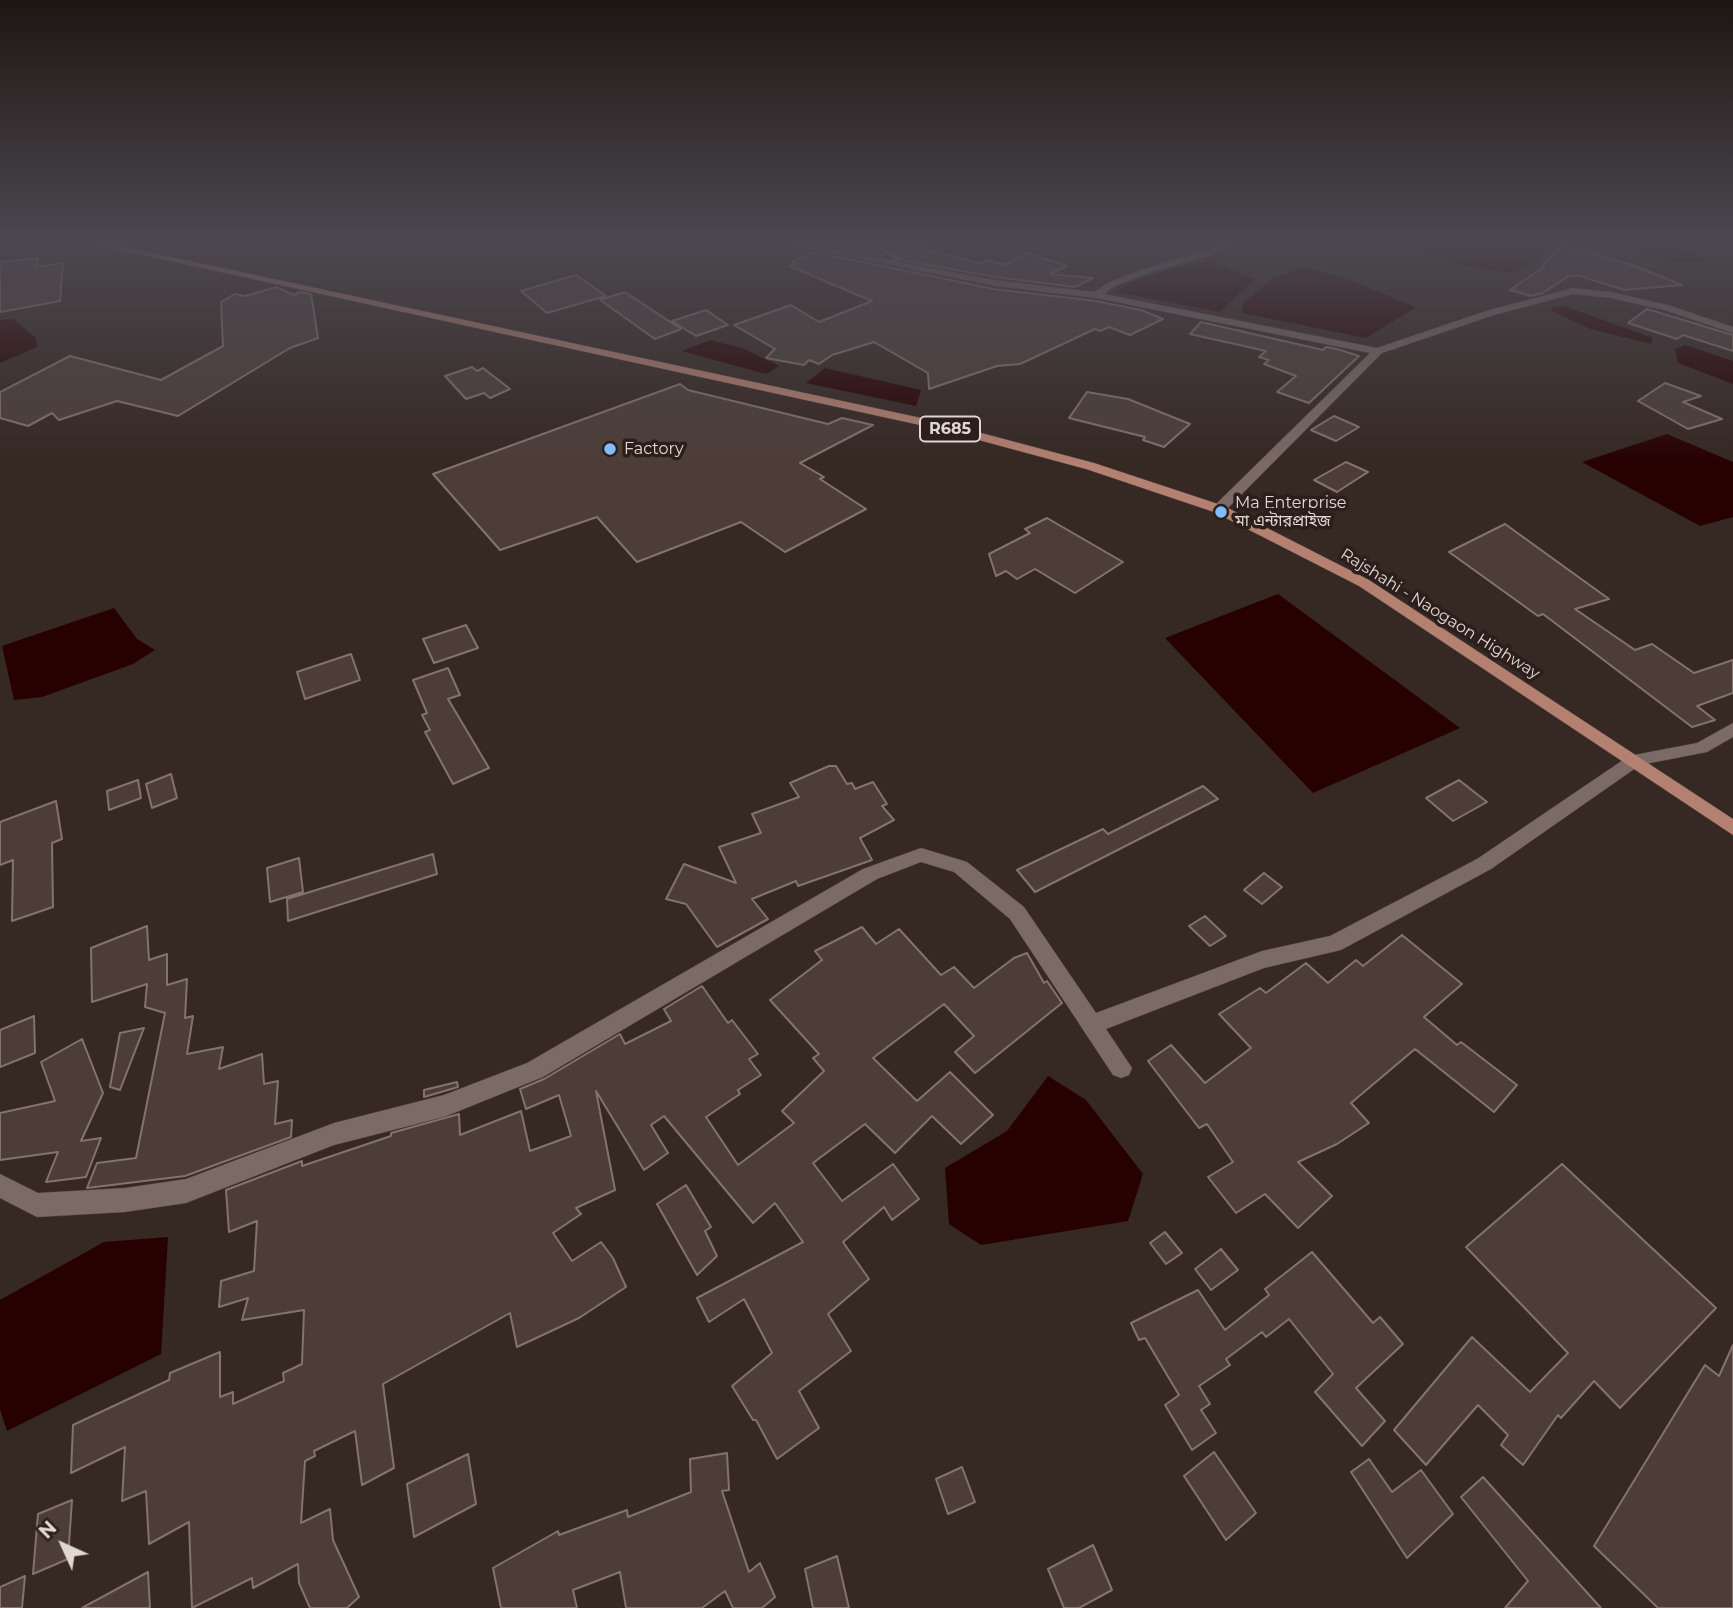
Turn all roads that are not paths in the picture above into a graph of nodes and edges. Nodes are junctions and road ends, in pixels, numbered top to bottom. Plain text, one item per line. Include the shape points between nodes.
1 (431, 316) edge
2 (1202, 316) edge
3 (1481, 316) edge
4 (1691, 316) edge
5 (1733, 330) edge
6 (1378, 351) junction
7 (1219, 509) junction
8 (1733, 730) edge
9 (1636, 760) junction
10 (1733, 828) edge
11 (1091, 1024) junction
12 (1121, 1068) dead end
13 (0, 1186) edge

1 - 7 main road, Rajshahi - Naogaon Highway / R685 via 940,426 1090,466
2 - 6 street
3 - 6 street
4 - 5 street
6 - 7 street
7 - 9 main road, Rajshahi - Naogaon Highway / R685 via 1364,583
8 - 9 street via 1701,748
9 - 10 main road, Rajshahi - Naogaon Highway / R685
9 - 11 street via 1484,864 1334,944 1262,960
11 - 12 street
11 - 13 street via 1017,913 960,867 921,855 870,874 535,1070 443,1106 334,1134 186,1191 37,1205

